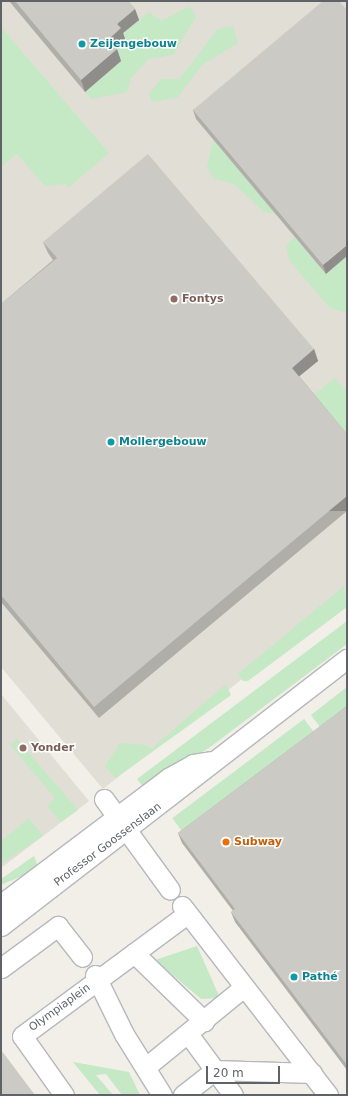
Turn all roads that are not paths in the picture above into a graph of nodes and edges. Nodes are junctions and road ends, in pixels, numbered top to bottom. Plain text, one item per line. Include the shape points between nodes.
1 (347, 659) edge
2 (104, 799) dead end
3 (122, 824) junction
4 (170, 890) dead end
5 (1, 904) edge
6 (1, 926) edge
7 (134, 953) junction
8 (82, 957) dead end
9 (1, 968) edge
10 (97, 977) junction
11 (244, 987) junction
12 (204, 1022) junction
13 (189, 1035) junction
14 (147, 1066) junction
15 (215, 1070) junction
16 (312, 1073) junction
17 (64, 1095) edge
18 (162, 1095) edge
19 (182, 1095) edge
20 (233, 1095) edge
21 (328, 1095) edge

1 - 3 street, Professor Goossenslaan via 212,761 193,764 168,778
2 - 3 street
3 - 4 street
3 - 5 street, Professor Goossenslaan
3 - 6 street, Professor Goossenslaan
7 - 10 street, Olympiaplein
7 - 11 street, Olympiaplein via 185,910
7 - 12 street
8 - 9 street via 58,926
10 - 14 street, Olympiaplein via 124,1034
10 - 17 street, Olympiaplein via 22,1036
11 - 12 street
11 - 16 street, Olympiaplein
12 - 13 street
13 - 14 street
13 - 15 street
14 - 18 street, Olympiaplein
15 - 16 street
15 - 19 street
15 - 20 street
16 - 21 street, Olympiaplein

